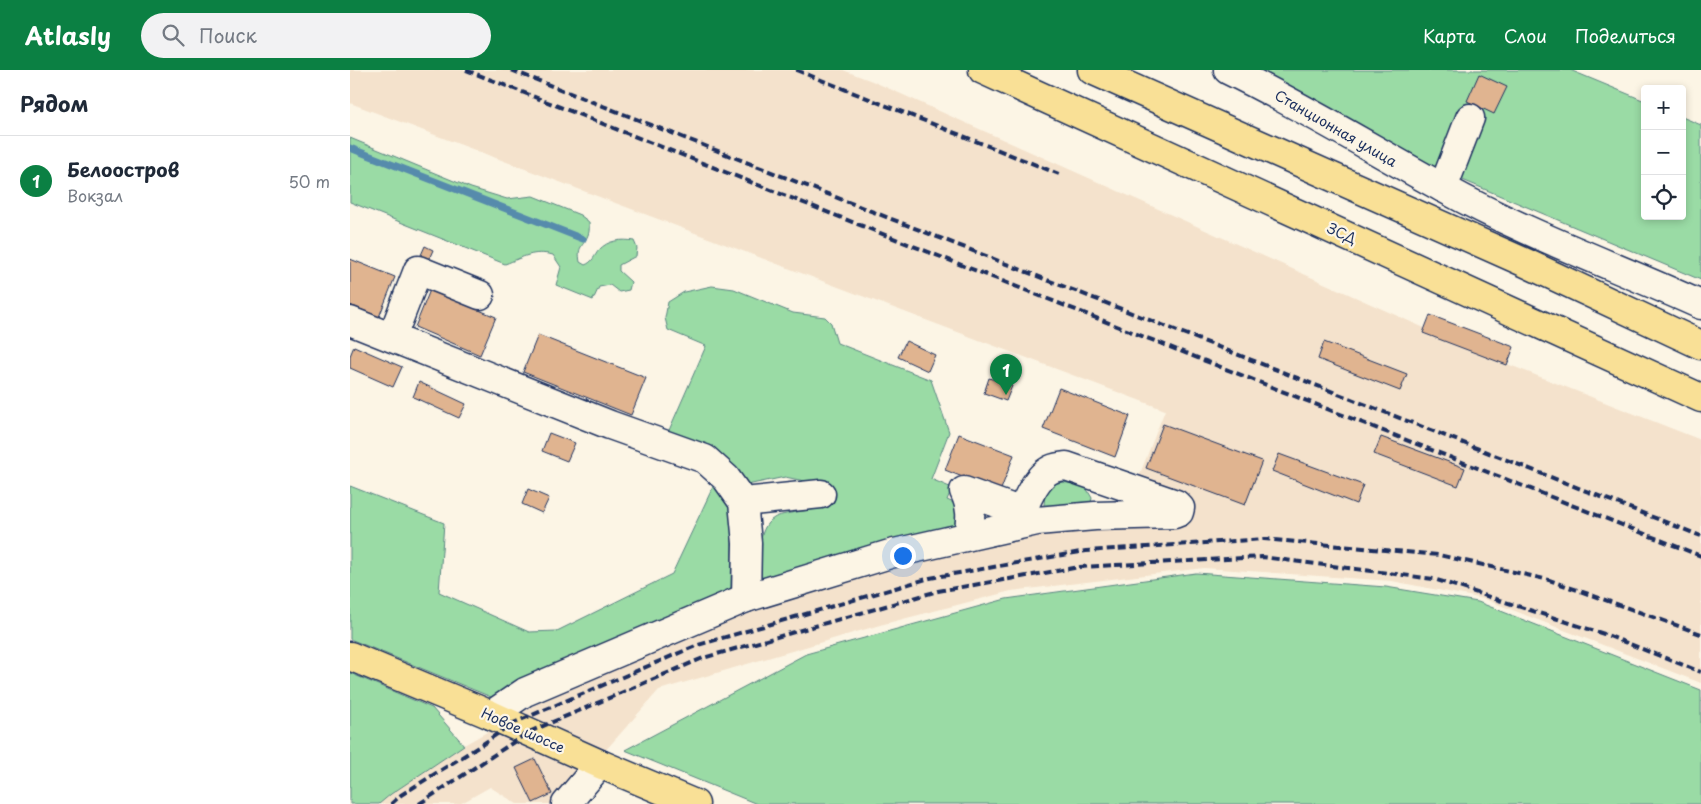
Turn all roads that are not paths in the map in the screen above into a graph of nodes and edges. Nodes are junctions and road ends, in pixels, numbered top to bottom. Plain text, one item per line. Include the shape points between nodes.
1 (983, 70) edge
2 (1092, 70) edge
3 (1228, 70) edge
4 (1470, 118) dead end
5 (1443, 188) junction
6 (480, 295) dead end
7 (1701, 305) edge
8 (350, 321) edge
9 (392, 337) junction
10 (1701, 346) edge
11 (1701, 398) edge
12 (1093, 476) junction
13 (1133, 488) junction
14 (821, 494) dead end
15 (743, 502) junction
16 (1128, 515) junction
17 (1095, 516) junction
18 (1019, 518) junction
19 (968, 536) junction
20 (746, 598) junction
21 (350, 656) edge
22 (490, 715) junction
23 (600, 764) junction
24 (566, 804) edge
25 (695, 804) edge

1 - 11 main road, ЗСД
2 - 10 main road via 1526,263
3 - 5 street, Станционная улица
4 - 5 street
5 - 7 street, Станционная улица via 1518,226
6 - 9 street via 418,270
8 - 9 street
9 - 15 street via 594,419 705,459 726,478
12 - 13 street
12 - 17 street via 1099,484 1102,504
12 - 18 street via 1066,466 1050,470 1038,480
13 - 16 street
13 - 16 street via 1180,508 1174,514
14 - 15 street
15 - 20 street via 747,543
16 - 17 street
17 - 18 street
18 - 19 street
18 - 19 street via 964,491 970,505
19 - 20 street via 890,554
20 - 22 street via 525,692
21 - 22 main road, Новое шоссе
22 - 23 main road, Новое шоссе
23 - 24 street
23 - 25 main road, Новое шоссе

